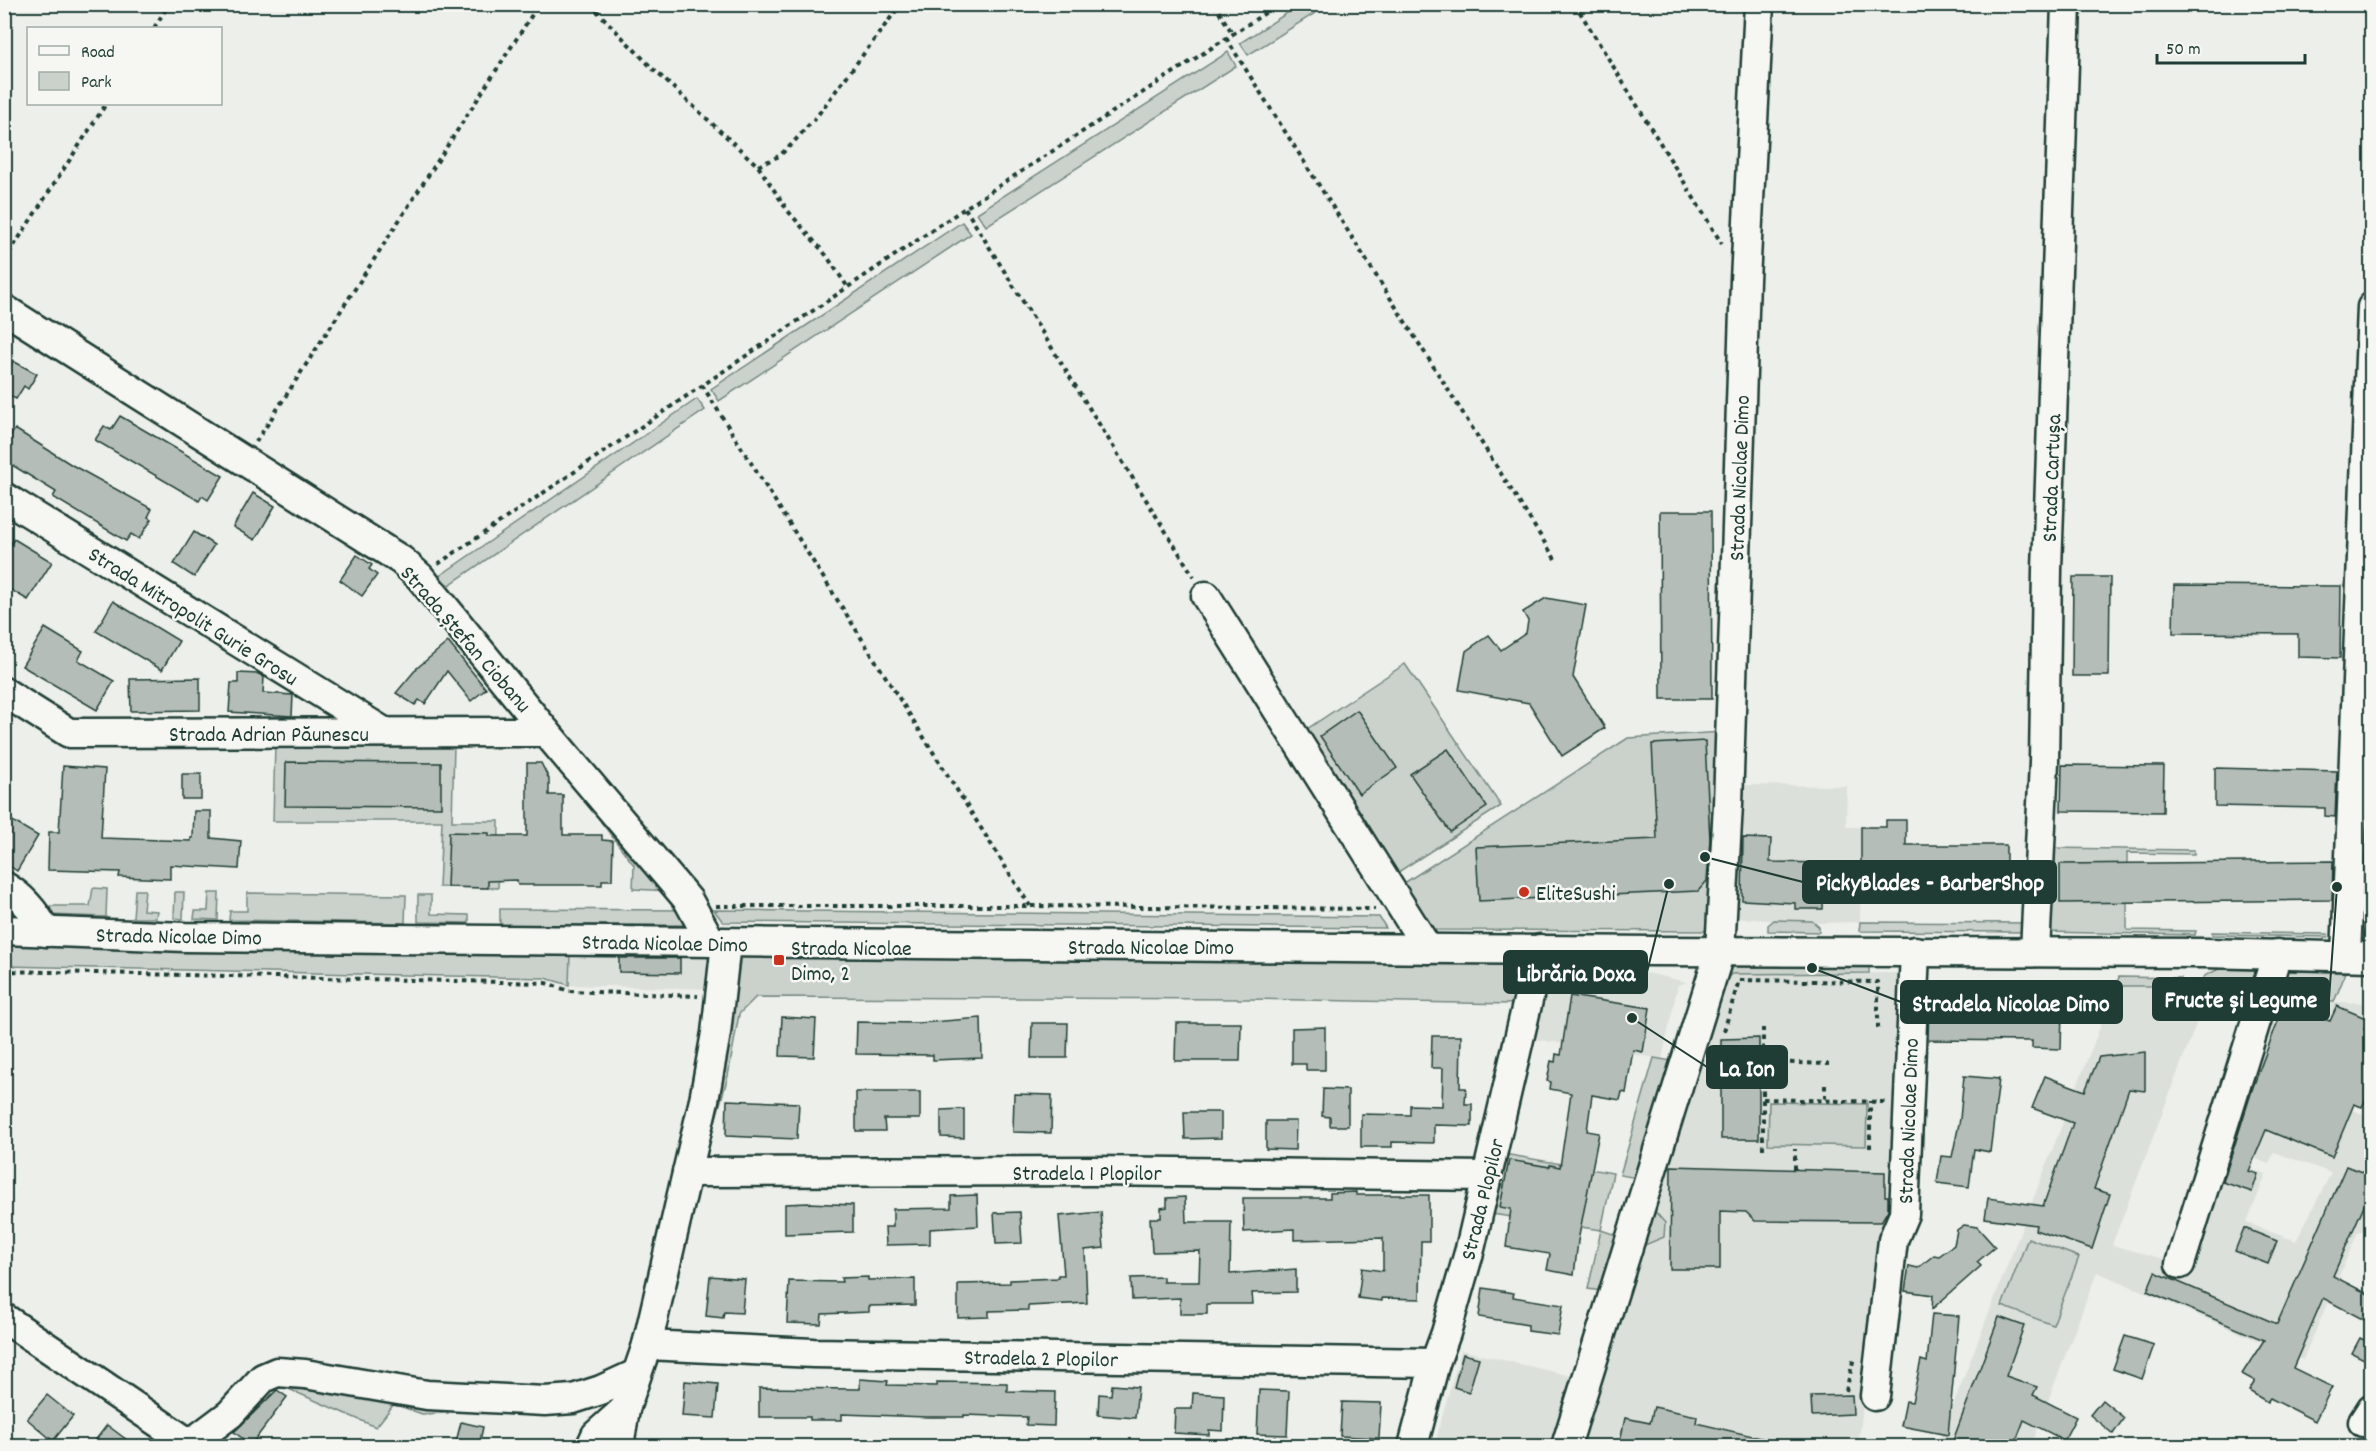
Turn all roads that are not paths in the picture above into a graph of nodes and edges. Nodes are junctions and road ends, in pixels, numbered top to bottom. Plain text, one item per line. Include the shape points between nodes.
1 (1759, 4) edge
2 (2066, 4) edge
3 (2372, 307) edge
4 (4, 309) edge
5 (4, 497) edge
6 (1206, 596) road end
7 (4, 692) edge
8 (384, 732) junction
9 (546, 732) junction
10 (4, 886) edge
11 (4, 930) edge
12 (46, 932) junction
13 (718, 943) junction
14 (1428, 949) junction
15 (1540, 949) junction
16 (1720, 951) junction
17 (1914, 951) junction
18 (2035, 952) junction
19 (2277, 954) junction
20 (2359, 957) edge
21 (687, 1172) junction
22 (1487, 1176) junction
23 (2180, 1264) dead end
24 (4, 1318) edge
25 (647, 1345) junction
26 (1435, 1363) junction
27 (636, 1374) junction
28 (1875, 1396) dead end
29 (625, 1409) junction
30 (192, 1445) edge
31 (591, 1446) edge
32 (619, 1446) edge
33 (1413, 1446) edge
34 (1566, 1446) edge

1 - 16 street, Strada Nicolae Dimo via 1744,280 1728,813
2 - 18 street, Strada Cartușa
3 - 20 street
4 - 9 street, Strada Ștefan Ciobanu via 401,560 420,577
5 - 8 street, Strada Mitropolit Gurie Grosu
6 - 14 street
7 - 8 street, Strada Adrian Păunescu via 69,733
8 - 9 street, Strada Adrian Păunescu
9 - 13 street, Strada Ștefan Ciobanu via 692,906
10 - 12 street via 39,917
11 - 12 street, Strada Nicolae Dimo
12 - 13 street, Strada Nicolae Dimo
13 - 14 street, Strada Nicolae Dimo
13 - 21 street via 720,997 716,1033
14 - 15 street, Strada Nicolae Dimo
15 - 16 street, Strada Nicolae Dimo
15 - 22 street, Strada Plopilor
16 - 17 street, Strada Nicolae Dimo
16 - 34 street
17 - 18 street, Strada Nicolae Dimo
17 - 28 street, Strada Nicolae Dimo via 1904,1214 1893,1240
18 - 19 street, Strada Nicolae Dimo
19 - 20 street, Strada Nicolae Dimo
19 - 23 street
21 - 22 street, Stradela 1 Plopilor via 1093,1171
21 - 25 street
22 - 26 street, Strada Plopilor
24 - 30 street
25 - 26 street, Stradela 2 Plopilor via 813,1353
25 - 27 street
26 - 33 street, Strada Plopilor
27 - 29 street
27 - 30 street via 582,1396 545,1401 427,1395 277,1372 263,1378 230,1414
29 - 31 street via 596,1435
29 - 32 street

